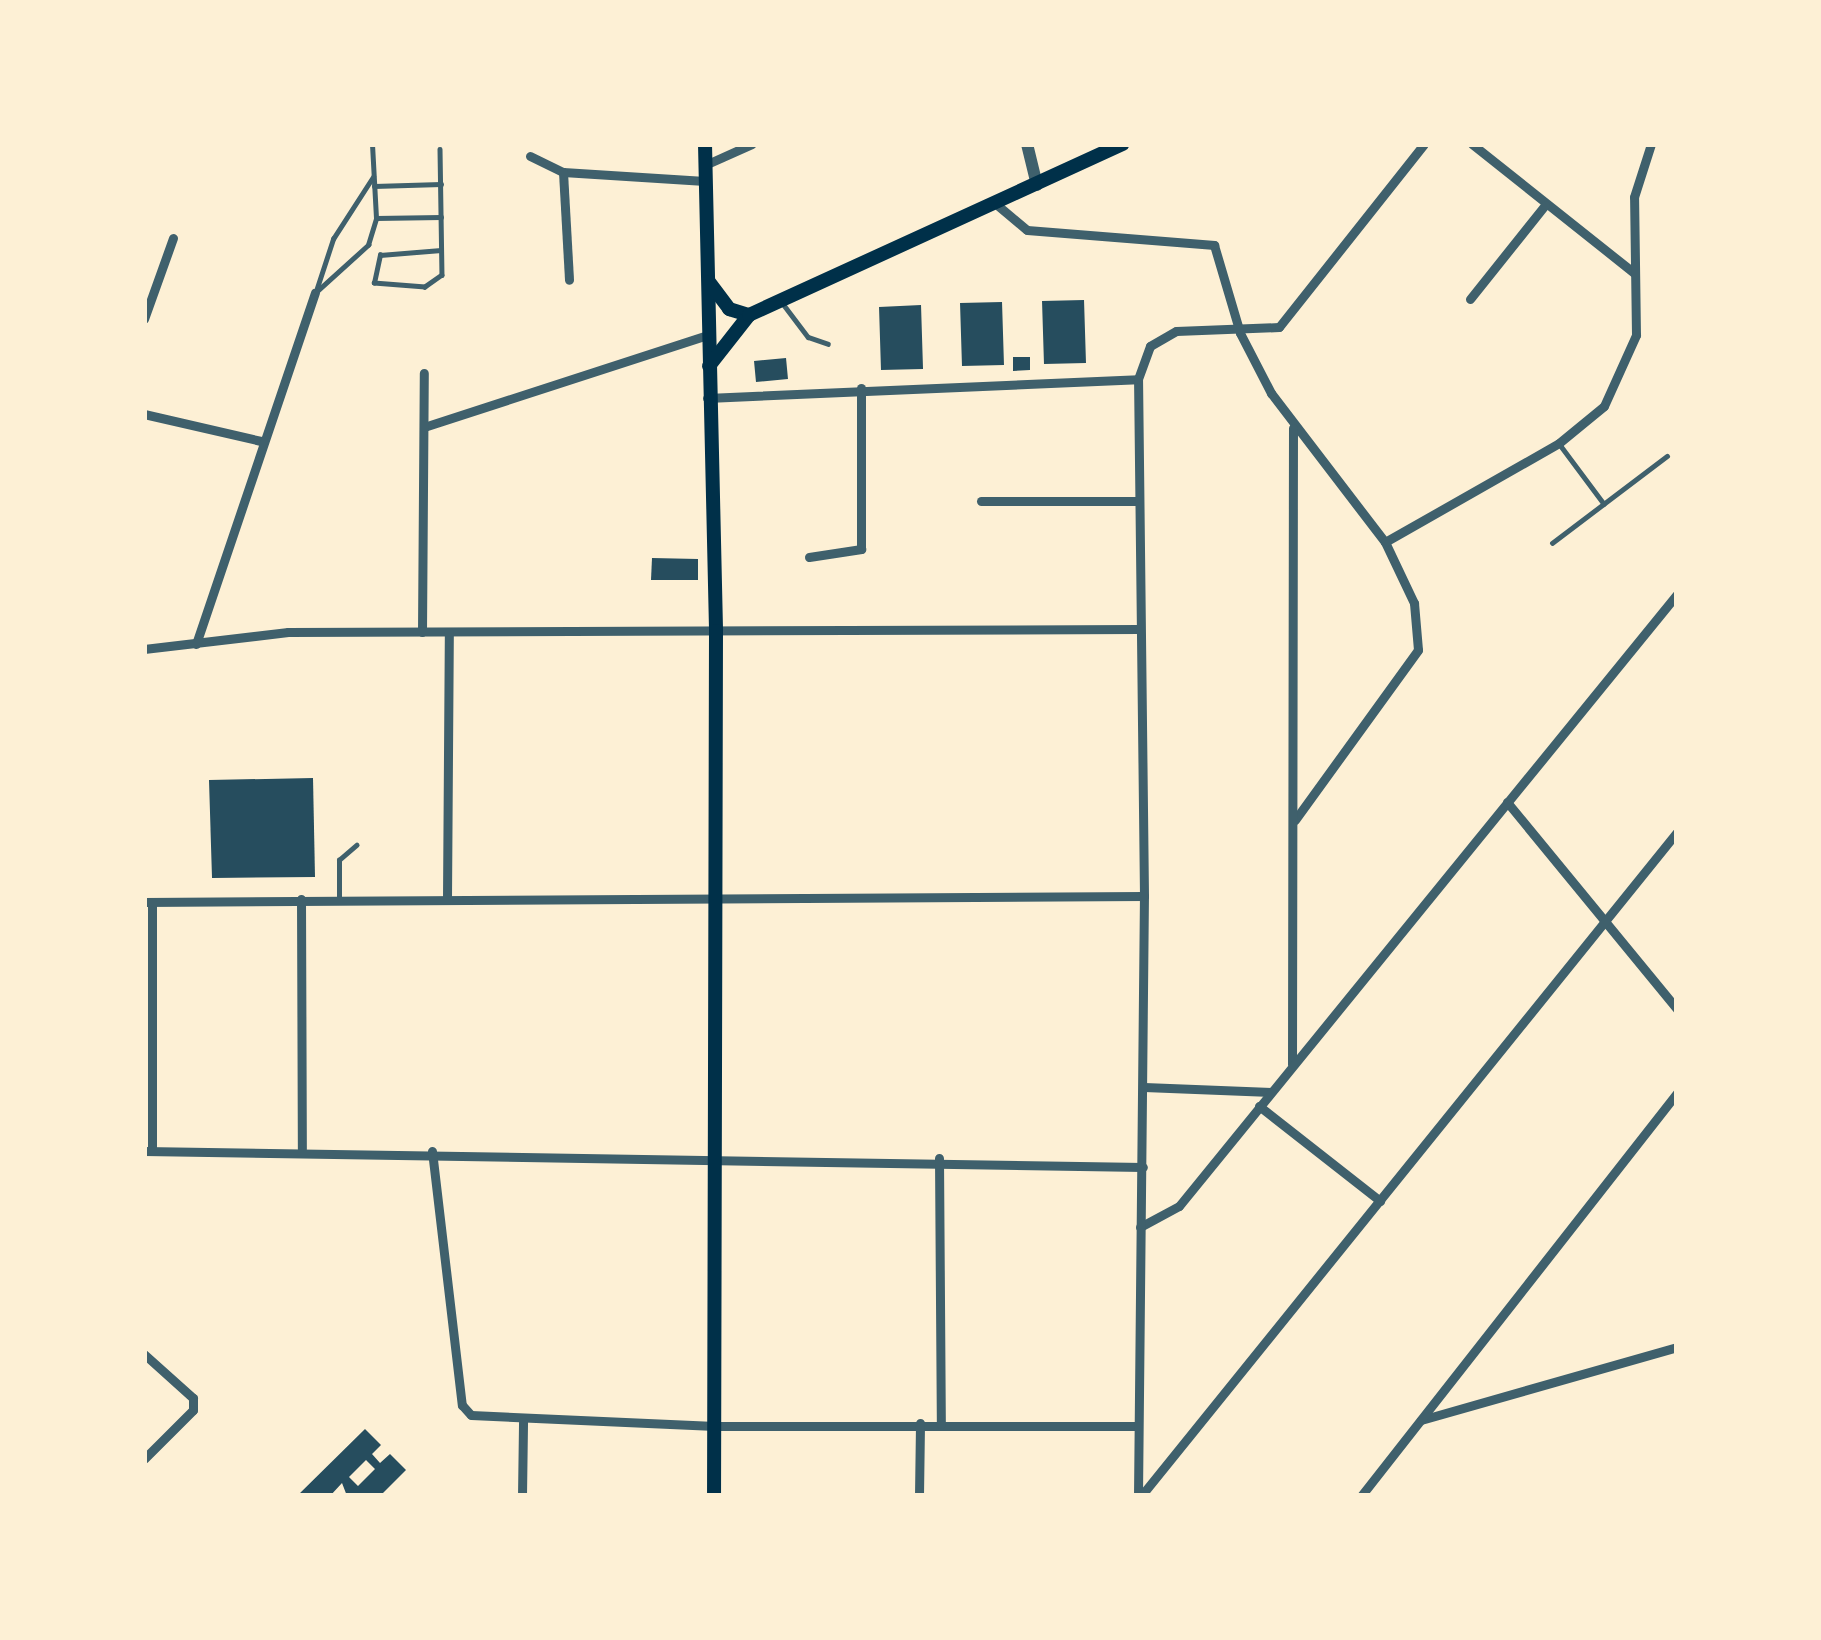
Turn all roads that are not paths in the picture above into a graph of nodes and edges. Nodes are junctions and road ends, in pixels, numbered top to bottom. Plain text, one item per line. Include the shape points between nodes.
1 (372, 144) edge
2 (705, 144) edge
3 (752, 144) edge
4 (1027, 144) edge
5 (1123, 144) edge
6 (1424, 144) edge
7 (1472, 144) edge
8 (1651, 144) edge
9 (440, 149) dead end
10 (530, 156) dead end
11 (563, 172) junction
12 (705, 173) junction
13 (373, 177) junction
14 (440, 184) junction
15 (1037, 185) junction
16 (374, 186) junction
17 (996, 205) junction
18 (1545, 205) junction
19 (376, 218) junction
20 (441, 218) junction
21 (172, 238) dead end
22 (441, 250) junction
23 (1634, 273) junction
24 (706, 275) junction
25 (569, 280) dead end
26 (315, 293) junction
27 (1470, 299) dead end
28 (781, 300) junction
29 (749, 315) junction
30 (144, 319) edge
31 (1240, 333) junction
32 (706, 335) junction
33 (828, 344) dead end
34 (707, 370) junction
35 (424, 373) dead end
36 (1138, 379) junction
37 (861, 388) junction
38 (707, 398) junction
39 (144, 414) edge
40 (424, 427) junction
41 (1293, 428) junction
42 (261, 441) junction
43 (1559, 443) junction
44 (1667, 456) dead end
45 (981, 501) dead end
46 (1138, 501) junction
47 (1604, 504) junction
48 (1385, 542) junction
49 (1552, 543) dead end
50 (809, 557) dead end
51 (1677, 594) edge
52 (1139, 629) junction
53 (716, 631) junction
54 (422, 632) junction
55 (449, 632) junction
56 (196, 644) junction
57 (144, 649) edge
58 (1507, 802) junction
59 (1295, 820) junction
60 (1677, 832) edge
61 (356, 844) dead end
62 (1144, 896) junction
63 (716, 897) junction
64 (447, 898) junction
65 (302, 899) junction
66 (339, 899) junction
67 (148, 902) edge
68 (1606, 920) junction
69 (1677, 1009) edge
70 (1292, 1067) junction
71 (1144, 1087) junction
72 (1271, 1092) junction
73 (1677, 1093) edge
74 (1259, 1106) junction
75 (302, 1148) junction
76 (148, 1151) edge
77 (432, 1151) junction
78 (710, 1157) junction
79 (939, 1158) junction
80 (1143, 1167) junction
81 (1380, 1202) junction
82 (1139, 1227) junction
83 (1677, 1347) edge
84 (144, 1354) edge
85 (1421, 1420) junction
86 (523, 1422) junction
87 (920, 1423) junction
88 (940, 1424) junction
89 (715, 1426) junction
90 (1137, 1426) junction
91 (144, 1459) edge
92 (523, 1496) edge
93 (714, 1496) edge
94 (920, 1496) edge
95 (1139, 1496) edge
96 (1361, 1496) edge

1 - 13 lane
2 - 12 main road
3 - 12 street
4 - 15 street
5 - 15 main road
6 - 31 street via 1289,318 1269,331
7 - 18 street
8 - 23 street via 1634,197
9 - 14 lane
10 - 11 street
11 - 12 street
11 - 25 street
12 - 24 main road
13 - 16 lane
13 - 26 lane via 333,239
14 - 16 lane
14 - 20 lane
15 - 17 main road
16 - 19 lane
17 - 28 main road
17 - 31 street via 1027,230 1214,245
18 - 23 street
18 - 27 street
19 - 20 lane
19 - 26 lane via 368,245
20 - 22 lane
21 - 30 street
22 - 22 lane via 380,255 374,283 432,286 442,274
23 - 43 street via 1638,310 1628,365 1604,406
24 - 29 main road via 721,302
24 - 32 main road
26 - 42 street
28 - 29 main road
28 - 33 lane via 808,337
29 - 34 main road
31 - 36 street via 1192,327 1162,337
31 - 41 street
32 - 34 main road
32 - 40 street
34 - 38 main road
35 - 40 street
36 - 37 street
36 - 46 street
37 - 38 street
37 - 50 street via 861,549
38 - 53 main road
39 - 42 street
40 - 54 street
41 - 48 street
41 - 59 street
42 - 56 street
43 - 47 lane
43 - 48 street
44 - 47 lane
45 - 46 street
46 - 52 street
47 - 49 lane
48 - 59 street via 1414,603 1418,650
51 - 58 street
52 - 53 street
52 - 62 street
53 - 55 street
53 - 63 main road
54 - 55 street
54 - 56 street via 288,632
55 - 64 street
56 - 57 street
58 - 68 street
58 - 70 street
59 - 70 street
60 - 68 street
61 - 66 lane via 339,860
62 - 63 street
62 - 71 street
63 - 64 street
63 - 78 main road
64 - 66 street
65 - 66 street
65 - 67 street
65 - 75 street
67 - 76 street
68 - 69 street
68 - 81 street
70 - 72 street
71 - 72 street
71 - 80 street
72 - 74 street
73 - 85 street
74 - 81 street
74 - 82 street via 1179,1206
75 - 76 street
75 - 77 street
77 - 78 street
77 - 86 street via 462,1406 471,1415
78 - 79 street
78 - 89 main road
79 - 80 street
79 - 88 street
80 - 82 street
81 - 95 street
82 - 90 street
83 - 85 street
84 - 91 street via 193,1398 193,1410
85 - 96 street
86 - 89 street
86 - 92 street
87 - 88 street
87 - 89 street
87 - 94 street
88 - 90 street
89 - 93 main road
90 - 95 street

